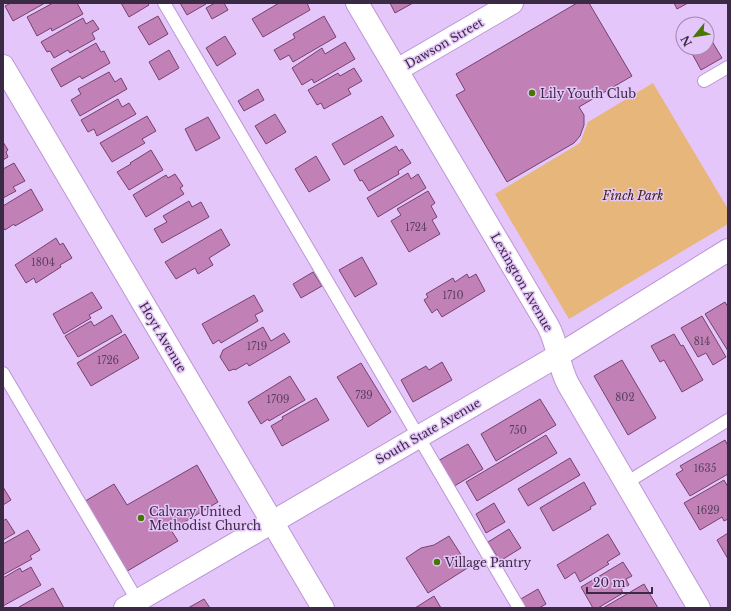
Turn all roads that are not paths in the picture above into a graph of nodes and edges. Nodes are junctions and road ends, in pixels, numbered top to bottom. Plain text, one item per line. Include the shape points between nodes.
1 (164, 3) edge
2 (357, 3) edge
3 (512, 3) edge
4 (3, 66) edge
5 (728, 67) edge
6 (397, 70) junction
7 (704, 81) dead end
8 (728, 250) edge
9 (558, 355) junction
10 (3, 373) edge
11 (728, 420) edge
12 (418, 436) junction
13 (626, 483) junction
14 (272, 522) junction
15 (135, 606) edge
16 (323, 608) edge
17 (519, 608) edge
18 (699, 608) edge

1 - 12 lane
2 - 6 street, Lexington Avenue
3 - 6 street, Dawson Street
4 - 14 street, Hoyt Avenue
5 - 7 lane
6 - 9 street, Lexington Avenue via 548,326
8 - 9 street, South State Avenue
9 - 12 street, South State Avenue
9 - 13 street, Lexington Avenue via 568,384
10 - 15 lane
11 - 13 lane
12 - 14 street, South State Avenue
12 - 17 lane
13 - 18 street, Lexington Avenue
14 - 15 street, South State Avenue
14 - 16 street, Hoyt Avenue

